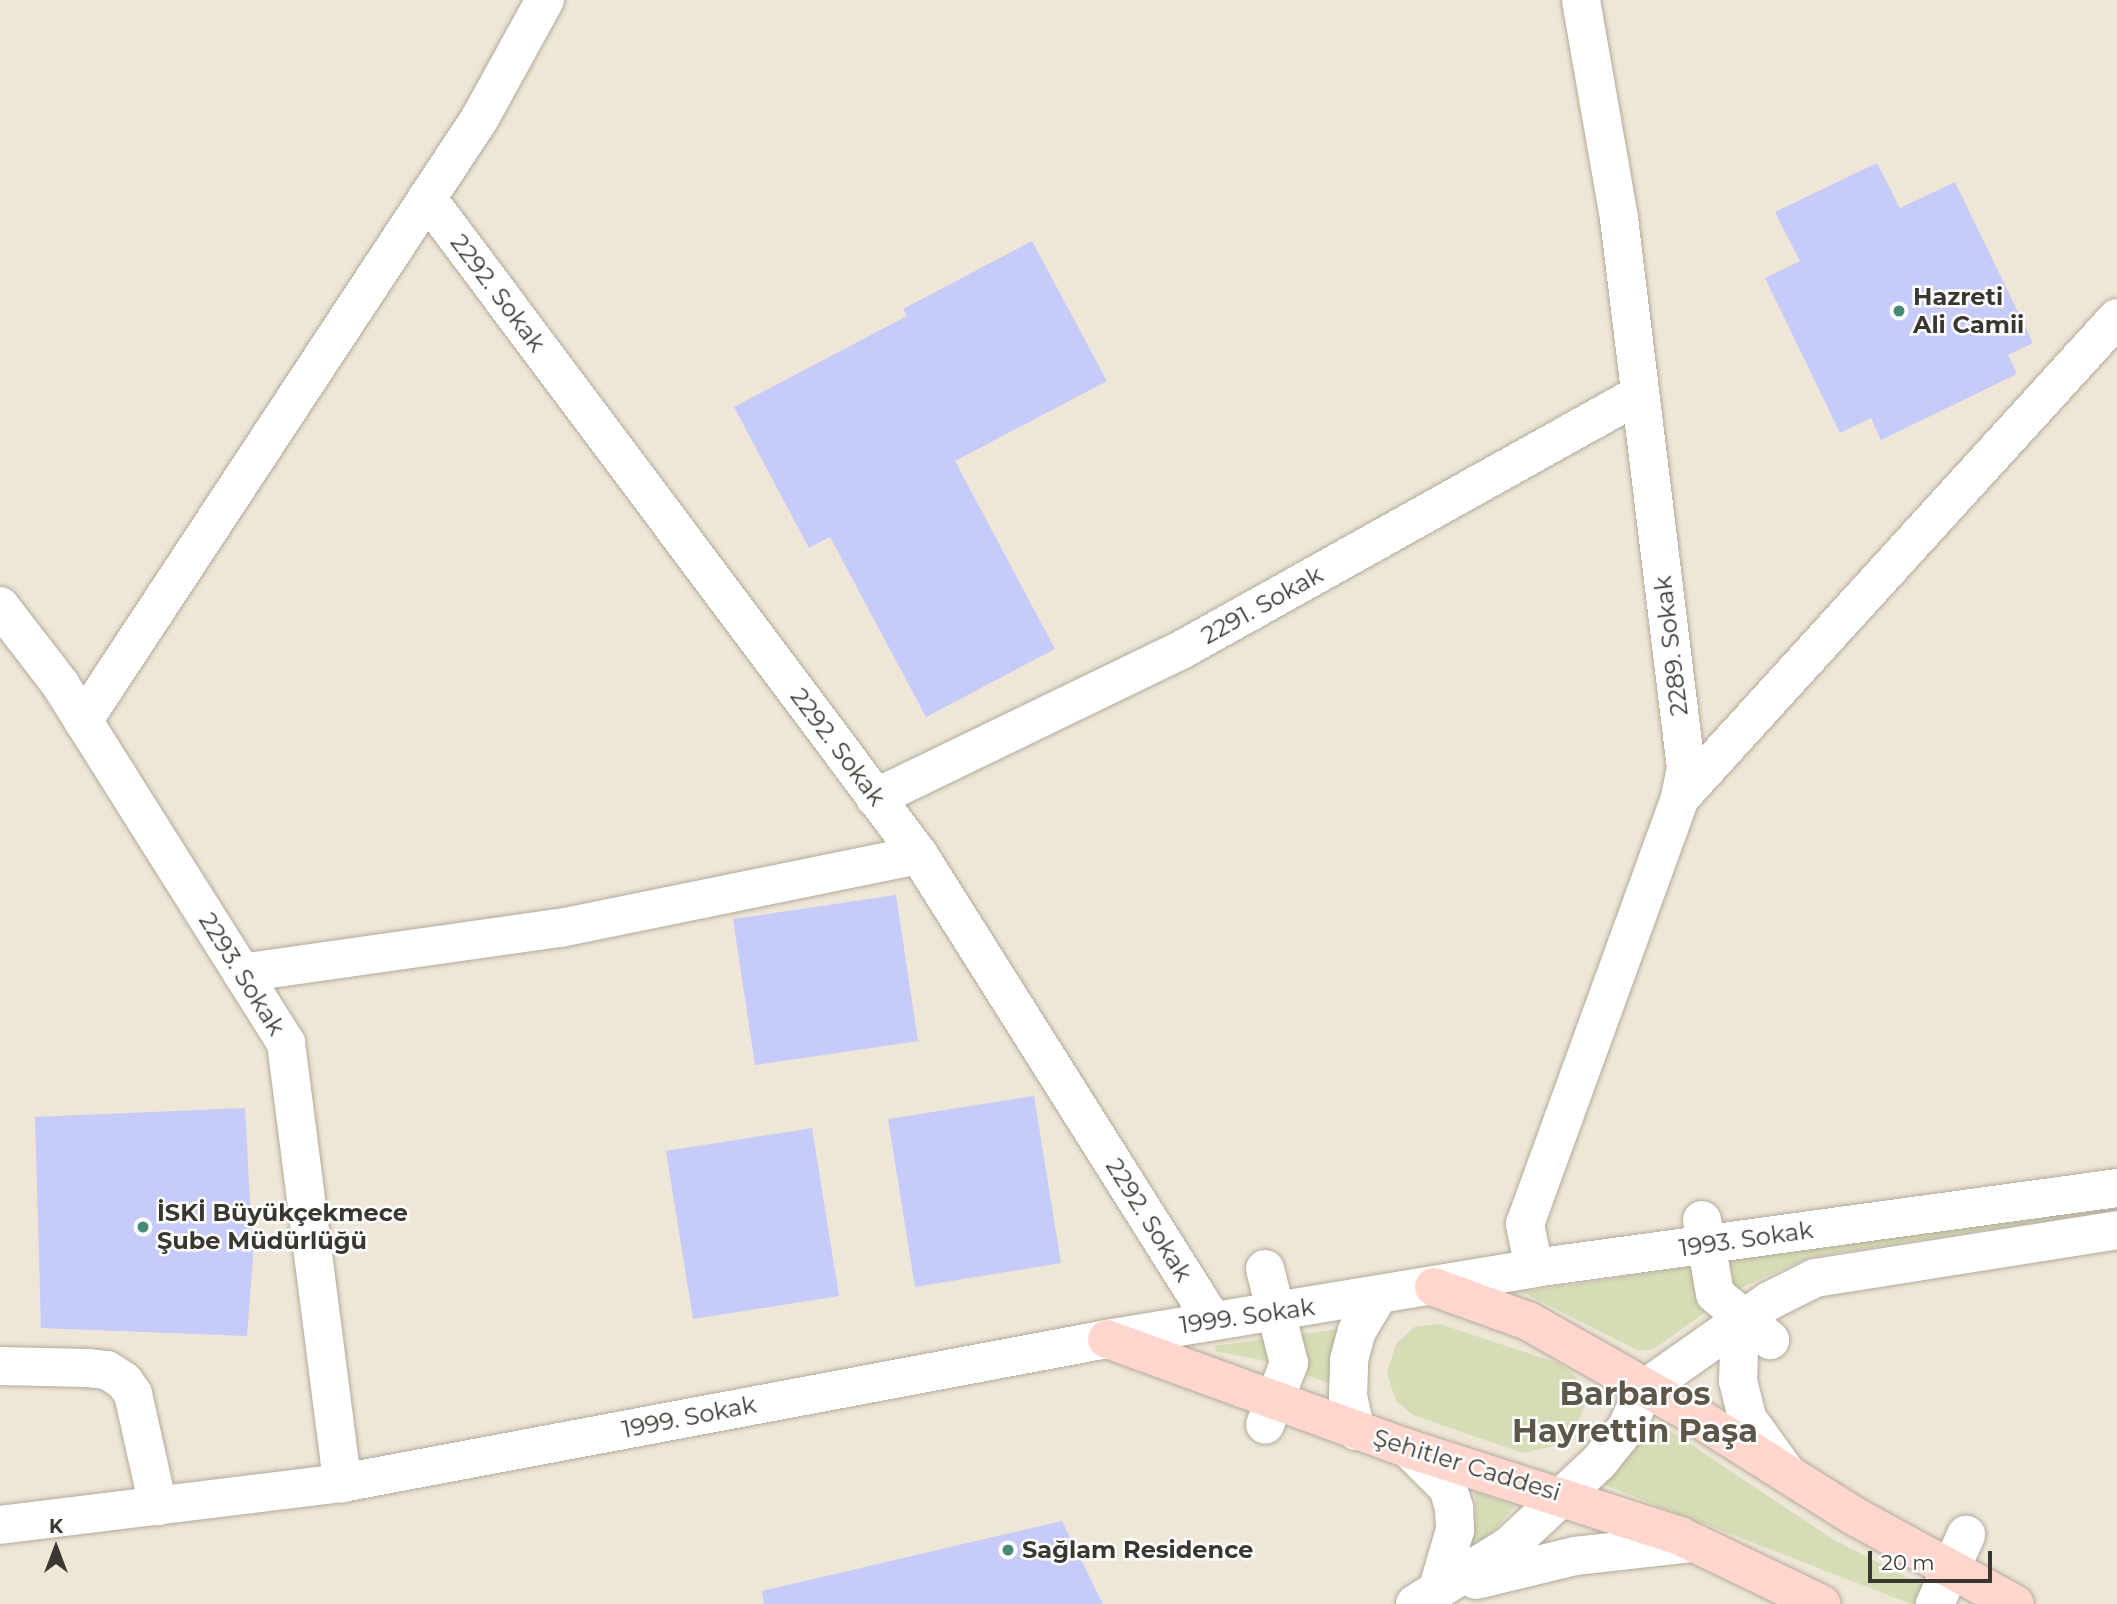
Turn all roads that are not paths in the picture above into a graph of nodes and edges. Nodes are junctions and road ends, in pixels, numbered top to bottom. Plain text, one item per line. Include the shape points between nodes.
1 (545, 0) edge
2 (1581, 0) edge
3 (427, 198) junction
4 (2117, 318) edge
5 (1640, 394) junction
6 (0, 606) edge
7 (83, 721) junction
8 (875, 798) junction
9 (1680, 798) junction
10 (919, 855) junction
11 (242, 973) junction
12 (2117, 1188) edge
13 (2117, 1230) edge
14 (1704, 1232) junction
15 (1534, 1268) junction
16 (1265, 1269) dead end
17 (1434, 1287) junction
18 (1377, 1298) junction
19 (1276, 1311) junction
20 (1212, 1320) junction
21 (1752, 1327) junction
22 (1107, 1339) junction
23 (0, 1366) edge
24 (1644, 1389) junction
25 (1269, 1413) junction
26 (1356, 1431) junction
27 (1409, 1449) junction
28 (1788, 1473) junction
29 (342, 1483) junction
30 (1564, 1495) junction
31 (158, 1506) junction
32 (0, 1525) edge
33 (1966, 1535) dead end
34 (1693, 1543) junction
35 (1469, 1564) edge
36 (1951, 1569) junction
37 (1426, 1597) edge
38 (1821, 1604) edge
39 (1935, 1604) edge
40 (2015, 1604) edge

1 - 3 street via 480,118
2 - 5 street, 2289. Sokak via 1619,218
3 - 7 street
3 - 8 street, 2292. Sokak
4 - 9 street
5 - 8 street, 2291. Sokak via 1183,649
5 - 9 street, 2289. Sokak via 1686,768
6 - 7 street, 2293. Sokak
7 - 11 street, 2293. Sokak
8 - 10 street, 2292. Sokak
9 - 15 street, 2289. Sokak via 1525,1224
10 - 11 street via 560,928
10 - 20 street, 2292. Sokak
11 - 29 street, 2293. Sokak via 286,1042
12 - 14 street, 1993. Sokak
13 - 21 street, 1993. Sokak via 1815,1279
14 - 15 street, 1993. Sokak
14 - 21 street via 1715,1294
15 - 17 street, 1993. Sokak
16 - 19 street
17 - 18 street, 1993. Sokak
17 - 24 main road via 1528,1321
18 - 19 street, 1999. Sokak
18 - 26 street via 1357,1331 1349,1360 1348,1396
19 - 20 street, 1999. Sokak
19 - 25 street via 1289,1363
20 - 22 street, 1999. Sokak
21 - 24 street, 1993. Sokak
21 - 28 street via 1738,1381 1747,1418
22 - 25 main road, Şehitler Caddesi
22 - 29 street, 1999. Sokak
23 - 31 street via 107,1370 124,1381 133,1394
24 - 28 main road
24 - 30 street via 1627,1427
25 - 26 main road, Şehitler Caddesi
26 - 27 main road, Şehitler Caddesi
27 - 30 main road, Şehitler Caddesi
27 - 35 street via 1448,1488
28 - 36 main road
29 - 31 street, 1999. Sokak
30 - 34 main road, Şehitler Caddesi
30 - 35 street via 1510,1546
31 - 32 street, 1999. Sokak
33 - 36 street
34 - 35 street
34 - 38 main road, Şehitler Caddesi
35 - 37 street
36 - 39 street
36 - 40 main road

